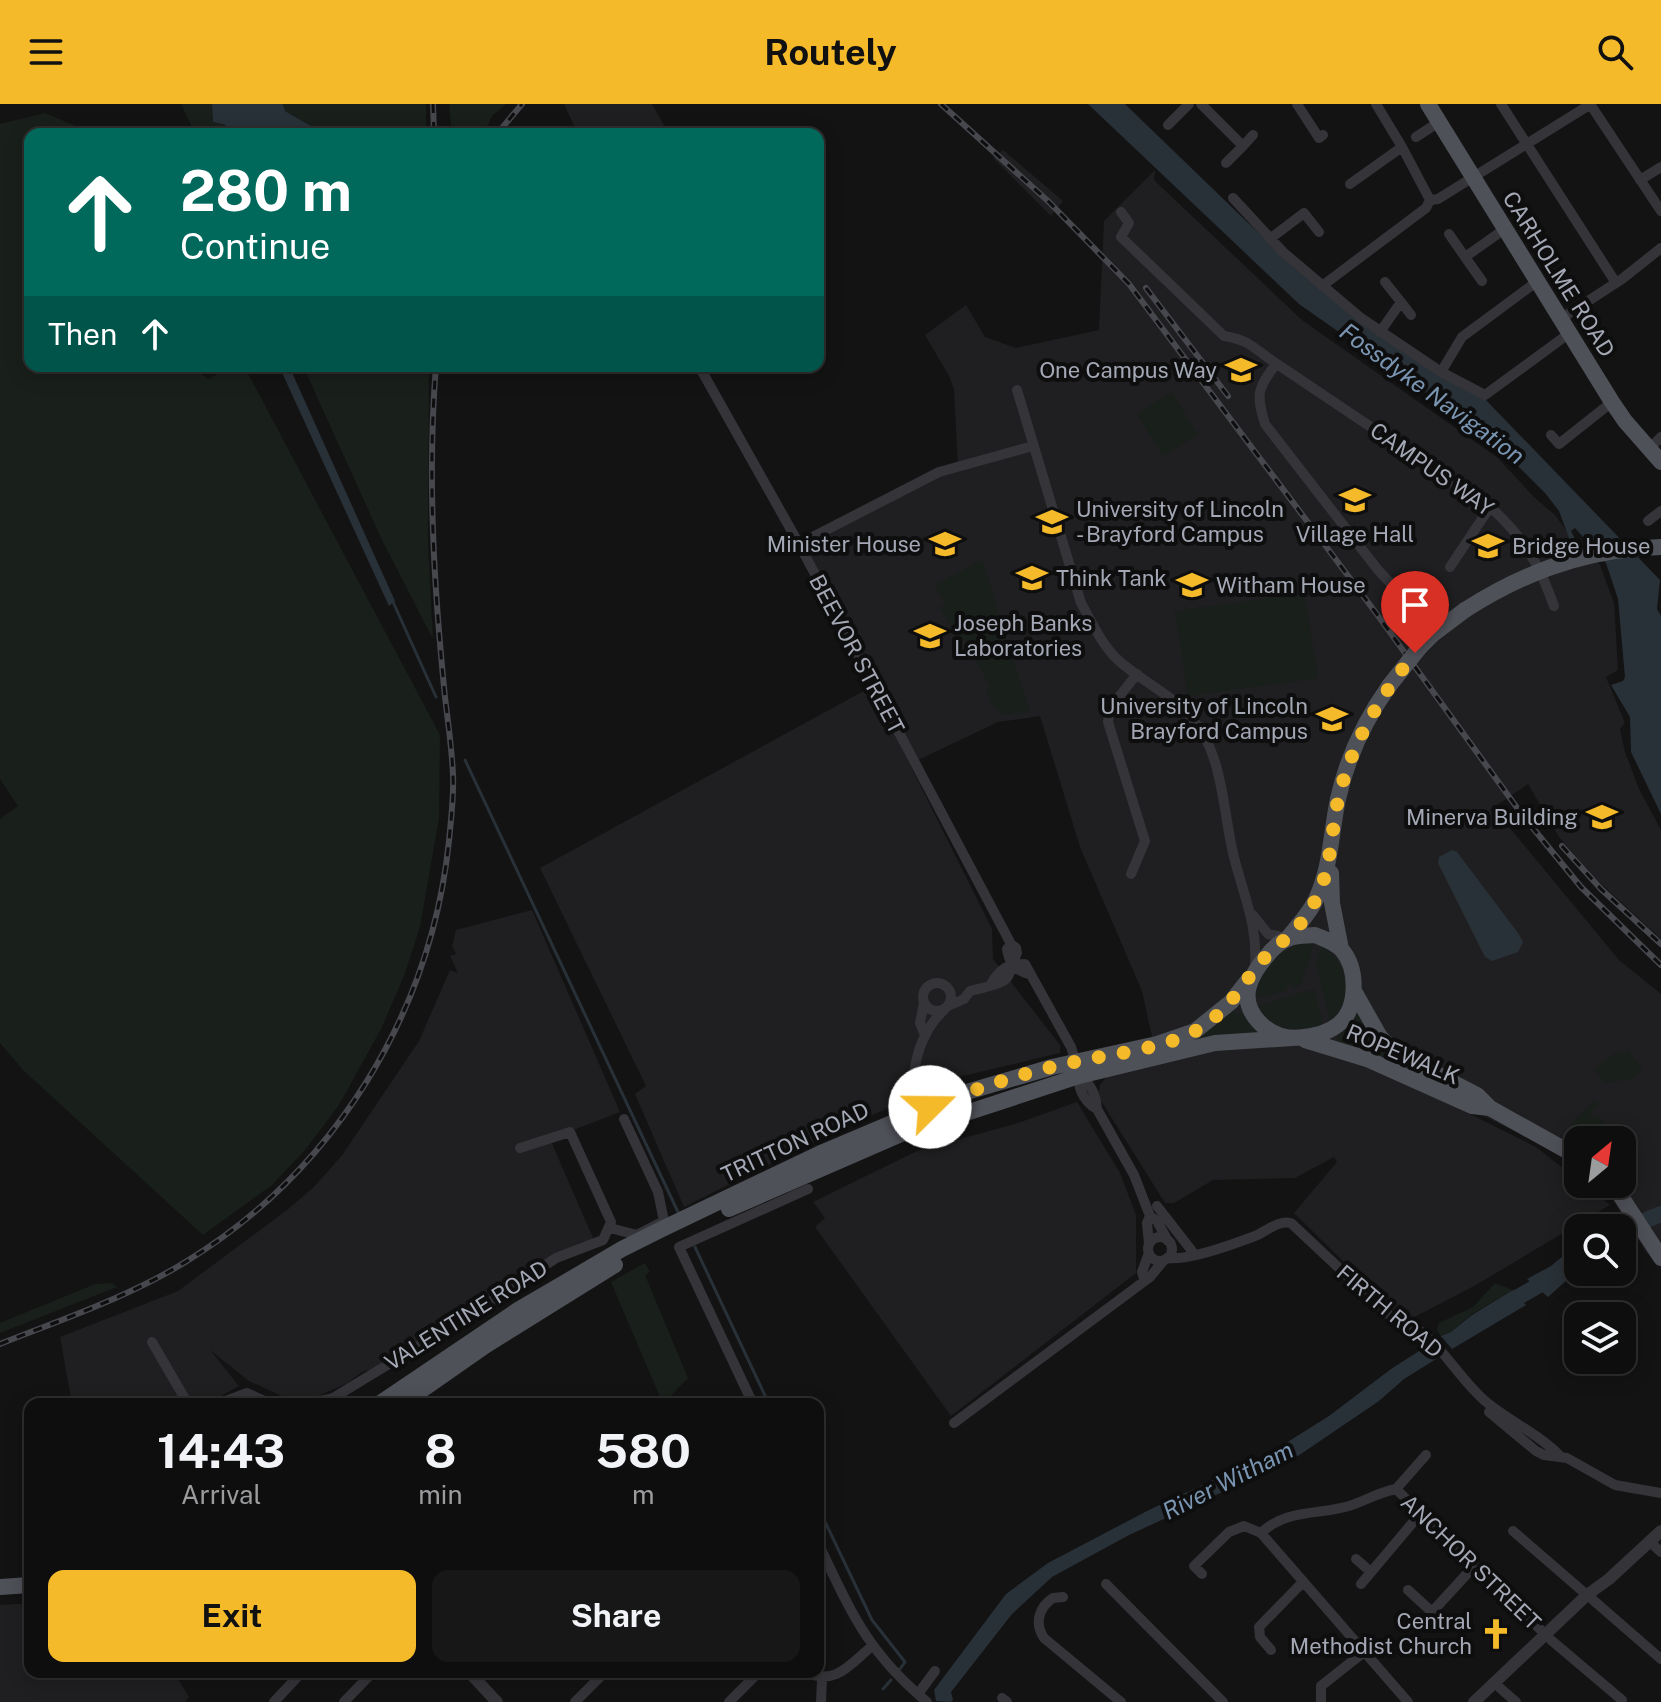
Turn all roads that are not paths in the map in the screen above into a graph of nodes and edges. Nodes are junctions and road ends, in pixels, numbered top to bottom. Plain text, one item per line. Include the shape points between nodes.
1 (1189, 104) edge
2 (1201, 104) edge
3 (1297, 104) edge
4 (1376, 104) edge
5 (1428, 104) edge
6 (1501, 104) edge
7 (1590, 104) edge
8 (1439, 122) junction
9 (1168, 125) dead end
10 (1253, 135) dead end
11 (1323, 135) dead end
12 (1416, 137) dead end
13 (1526, 145) junction
14 (1243, 146) junction
15 (1402, 147) junction
16 (1226, 163) dead end
17 (1661, 167) edge
18 (1474, 177) junction
19 (1640, 180) junction
20 (1350, 184) dead end
21 (1233, 198) dead end
22 (1430, 200) junction
23 (1661, 211) edge
24 (1121, 212) dead end
25 (1506, 228) junction
26 (1319, 232) dead end
27 (1449, 234) dead end
28 (1271, 238) junction
29 (1661, 248) edge
30 (1465, 257) junction
31 (1539, 280) junction
32 (1482, 281) dead end
33 (1385, 282) dead end
34 (1616, 283) junction
35 (1322, 286) junction
36 (1401, 302) junction
37 (1411, 315) dead end
38 (1566, 325) junction
39 (1380, 332) junction
40 (1276, 364) junction
41 (702, 372) edge
42 (1441, 372) junction
43 (1017, 390) dead end
44 (1612, 402) junction
45 (1551, 435) dead end
46 (1655, 443) edge
47 (1033, 446) junction
48 (1661, 462) edge
49 (1490, 507) junction
50 (1661, 511) edge
51 (1648, 521) dead end
52 (799, 544) junction
53 (1661, 547) edge
54 (1450, 567) dead end
55 (1409, 603) junction
56 (1554, 606) dead end
57 (1442, 627) junction
58 (1422, 645) junction
59 (1137, 674) junction
60 (1330, 851) junction
61 (1131, 874) dead end
62 (1251, 909) junction
63 (1288, 938) junction
64 (1341, 949) junction
65 (1012, 964) junction
66 (1252, 975) junction
67 (945, 985) junction
68 (1354, 989) junction
69 (970, 991) junction
70 (924, 1003) junction
71 (946, 1008) junction
72 (924, 1033) junction
73 (1296, 1038) junction
74 (1078, 1068) junction
75 (916, 1073) junction
76 (914, 1094) joint
77 (1490, 1108) junction
78 (925, 1118) junction
79 (624, 1119) dead end
80 (520, 1148) dead end
81 (1564, 1149) edge
82 (808, 1189) dead end
83 (1623, 1198) edge
84 (1157, 1206) dead end
85 (1150, 1216) junction
86 (610, 1228) junction
87 (1651, 1237) edge
88 (603, 1240) junction
89 (1169, 1243) junction
90 (1149, 1248) junction
91 (622, 1249) junction
92 (1198, 1251) junction
93 (1661, 1258) edge
94 (1166, 1259) junction
95 (1144, 1279) junction
96 (152, 1342) dead end
97 (185, 1398) edge
98 (231, 1398) edge
99 (258, 1398) edge
100 (337, 1398) edge
101 (388, 1398) edge
102 (411, 1398) edge
103 (750, 1398) edge
104 (1489, 1412) dead end
105 (954, 1423) dead end
106 (1426, 1455) dead end
107 (1560, 1456) junction
108 (1396, 1489) junction
109 (1661, 1493) edge
110 (1420, 1514) junction
111 (1513, 1531) dead end
112 (1661, 1531) edge
113 (1261, 1533) junction
114 (1650, 1542) junction
115 (1661, 1552) edge
116 (824, 1556) edge
117 (1356, 1559) dead end
118 (1475, 1565) junction
119 (1371, 1572) junction
120 (1202, 1574) dead end
121 (1303, 1582) junction
122 (1106, 1584) dead end
123 (1361, 1584) dead end
124 (24, 1585) edge
125 (0, 1587) edge
126 (1408, 1590) dead end
127 (1063, 1597) dead end
128 (1590, 1597) junction
129 (1548, 1638) junction
130 (871, 1647) junction
131 (1271, 1650) dead end
132 (1364, 1652) junction
133 (1661, 1659) edge
134 (935, 1671) dead end
135 (296, 1678) edge
136 (365, 1678) edge
137 (475, 1678) edge
138 (599, 1678) edge
139 (754, 1678) edge
140 (822, 1679) joint
141 (1500, 1688) junction
142 (922, 1698) edge
143 (498, 1700) edge
144 (735, 1700) edge
145 (1622, 1700) dead end
146 (274, 1702) edge
147 (344, 1702) edge
148 (575, 1702) edge
149 (821, 1702) edge
150 (1121, 1702) edge
151 (1223, 1702) edge
152 (1321, 1702) edge
153 (1408, 1702) edge
154 (1474, 1702) edge
155 (1485, 1702) edge
156 (1516, 1702) edge

1 - 9 street
2 - 14 street
3 - 11 street via 1319,138
4 - 15 street
5 - 8 main road, CARHOLME ROAD
6 - 13 street
7 - 13 street
7 - 19 street
8 - 12 street
8 - 18 main road, CARHOLME ROAD
10 - 14 street
13 - 18 street
13 - 34 street
14 - 16 street
15 - 20 street
15 - 22 street
17 - 19 street
18 - 22 street
18 - 25 main road, CARHOLME ROAD
19 - 23 street
21 - 28 street
22 - 35 street
24 - 40 street, CAMPUS WAY via 1129,223 1121,237 1224,336 1244,339
25 - 30 street
25 - 31 main road, CARHOLME ROAD
26 - 28 street via 1304,213
27 - 30 street
28 - 35 street
29 - 34 street
30 - 32 street
31 - 38 main road, CARHOLME ROAD
31 - 42 street via 1462,337
33 - 36 street
34 - 38 street
35 - 39 street
36 - 37 street
36 - 39 street
38 - 42 street via 1485,395
38 - 44 main road, CARHOLME ROAD
39 - 42 street
40 - 49 street, CAMPUS WAY
40 - 55 street via 1258,394 1265,424
41 - 52 street, BEEVOR STREET
43 - 47 street
44 - 45 street via 1559,444
44 - 46 main road, CARHOLME ROAD
46 - 48 main road, CARHOLME ROAD
47 - 52 street via 939,472
47 - 59 street via 1081,603 1114,655
49 - 54 street
49 - 56 street, CAMPUS WAY via 1535,558
50 - 51 street
52 - 65 street, BEEVOR STREET via 1016,948
53 - 57 main road, bridge via 1583,556 1546,567 1497,589
55 - 57 street
55 - 58 street
57 - 58 main road
58 - 60 main road, bridge via 1389,686 1353,749
59 - 61 street via 1110,708 1108,722 1145,841
59 - 62 street via 1190,716 1205,737
60 - 63 main road via 1315,902
60 - 64 main road
62 - 63 street via 1268,934
62 - 66 street
63 - 64 main road via 1315,935
63 - 66 main road
64 - 68 main road
65 - 69 street via 991,984
65 - 74 street via 1025,964
66 - 73 main road via 1248,1001 1254,1015 1276,1035
66 - 74 main road, TRITTON ROAD via 1231,1002 1195,1031
67 - 69 street
67 - 70 street via 929,986
67 - 71 street via 951,997
68 - 73 main road via 1341,1023 1324,1033
68 - 77 main road, ROPEWALK via 1380,1037 1398,1054 1477,1095
69 - 71 street
70 - 71 street via 931,1010
70 - 72 street
71 - 72 street
72 - 75 street
73 - 74 main road, TRITTON ROAD via 1215,1043
73 - 77 main road, ROPEWALK via 1367,1059 1472,1106
74 - 78 main road, TRITTON ROAD via 1023,1095
74 - 78 main road, TRITTON ROAD via 989,1085
74 - 85 street
75 - 76 street
75 - 78 street via 923,1080
76 - 78 main road
77 - 81 main road, ROPEWALK
78 - 91 main road, TRITTON ROAD via 823,1152
78 - 102 main road, TRITTON ROAD via 633,1255
79 - 86 street via 658,1192 664,1221 637,1235
80 - 86 street via 570,1132
82 - 103 street via 679,1247
83 - 87 main road
84 - 92 street
85 - 89 street
85 - 90 street
86 - 88 street
87 - 93 main road
88 - 91 street
88 - 100 street, VALENTINE ROAD via 556,1258
89 - 90 street via 1158,1238
89 - 92 street
89 - 94 street
90 - 94 street via 1155,1260
90 - 95 street
91 - 101 main road, TRITTON ROAD via 518,1310
92 - 94 street, FIRTH ROAD via 1191,1257
92 - 107 street, FIRTH ROAD via 1291,1223 1389,1315 1430,1340 1485,1401
94 - 95 street
95 - 105 street
96 - 97 street
98 - 99 street via 247,1393
104 - 107 street, FIRTH ROAD via 1536,1451
106 - 108 street
107 - 109 street, FIRTH ROAD via 1615,1485
108 - 110 street, ANCHOR STREET
108 - 113 street via 1349,1506 1290,1515
110 - 118 street, ANCHOR STREET
110 - 119 street
111 - 128 street
112 - 114 street
113 - 120 street via 1244,1526 1229,1532 1194,1566
113 - 121 street
114 - 115 street
114 - 128 street
116 - 130 street
117 - 119 street
118 - 126 street via 1432,1612
118 - 129 street, ANCHOR STREET
119 - 123 street
121 - 131 street via 1255,1623
121 - 132 street
122 - 151 street
124 - 125 main road
127 - 150 street via 1042,1608 1040,1631
128 - 129 street
128 - 133 street
129 - 141 street
129 - 145 street, ANCHOR STREET
129 - 154 street
130 - 140 street via 839,1673
130 - 142 street
132 - 152 street via 1316,1685
132 - 153 street
134 - 142 street
135 - 146 street
136 - 147 street
137 - 143 street
138 - 148 street
139 - 144 street
140 - 149 street
141 - 155 street
141 - 156 street

